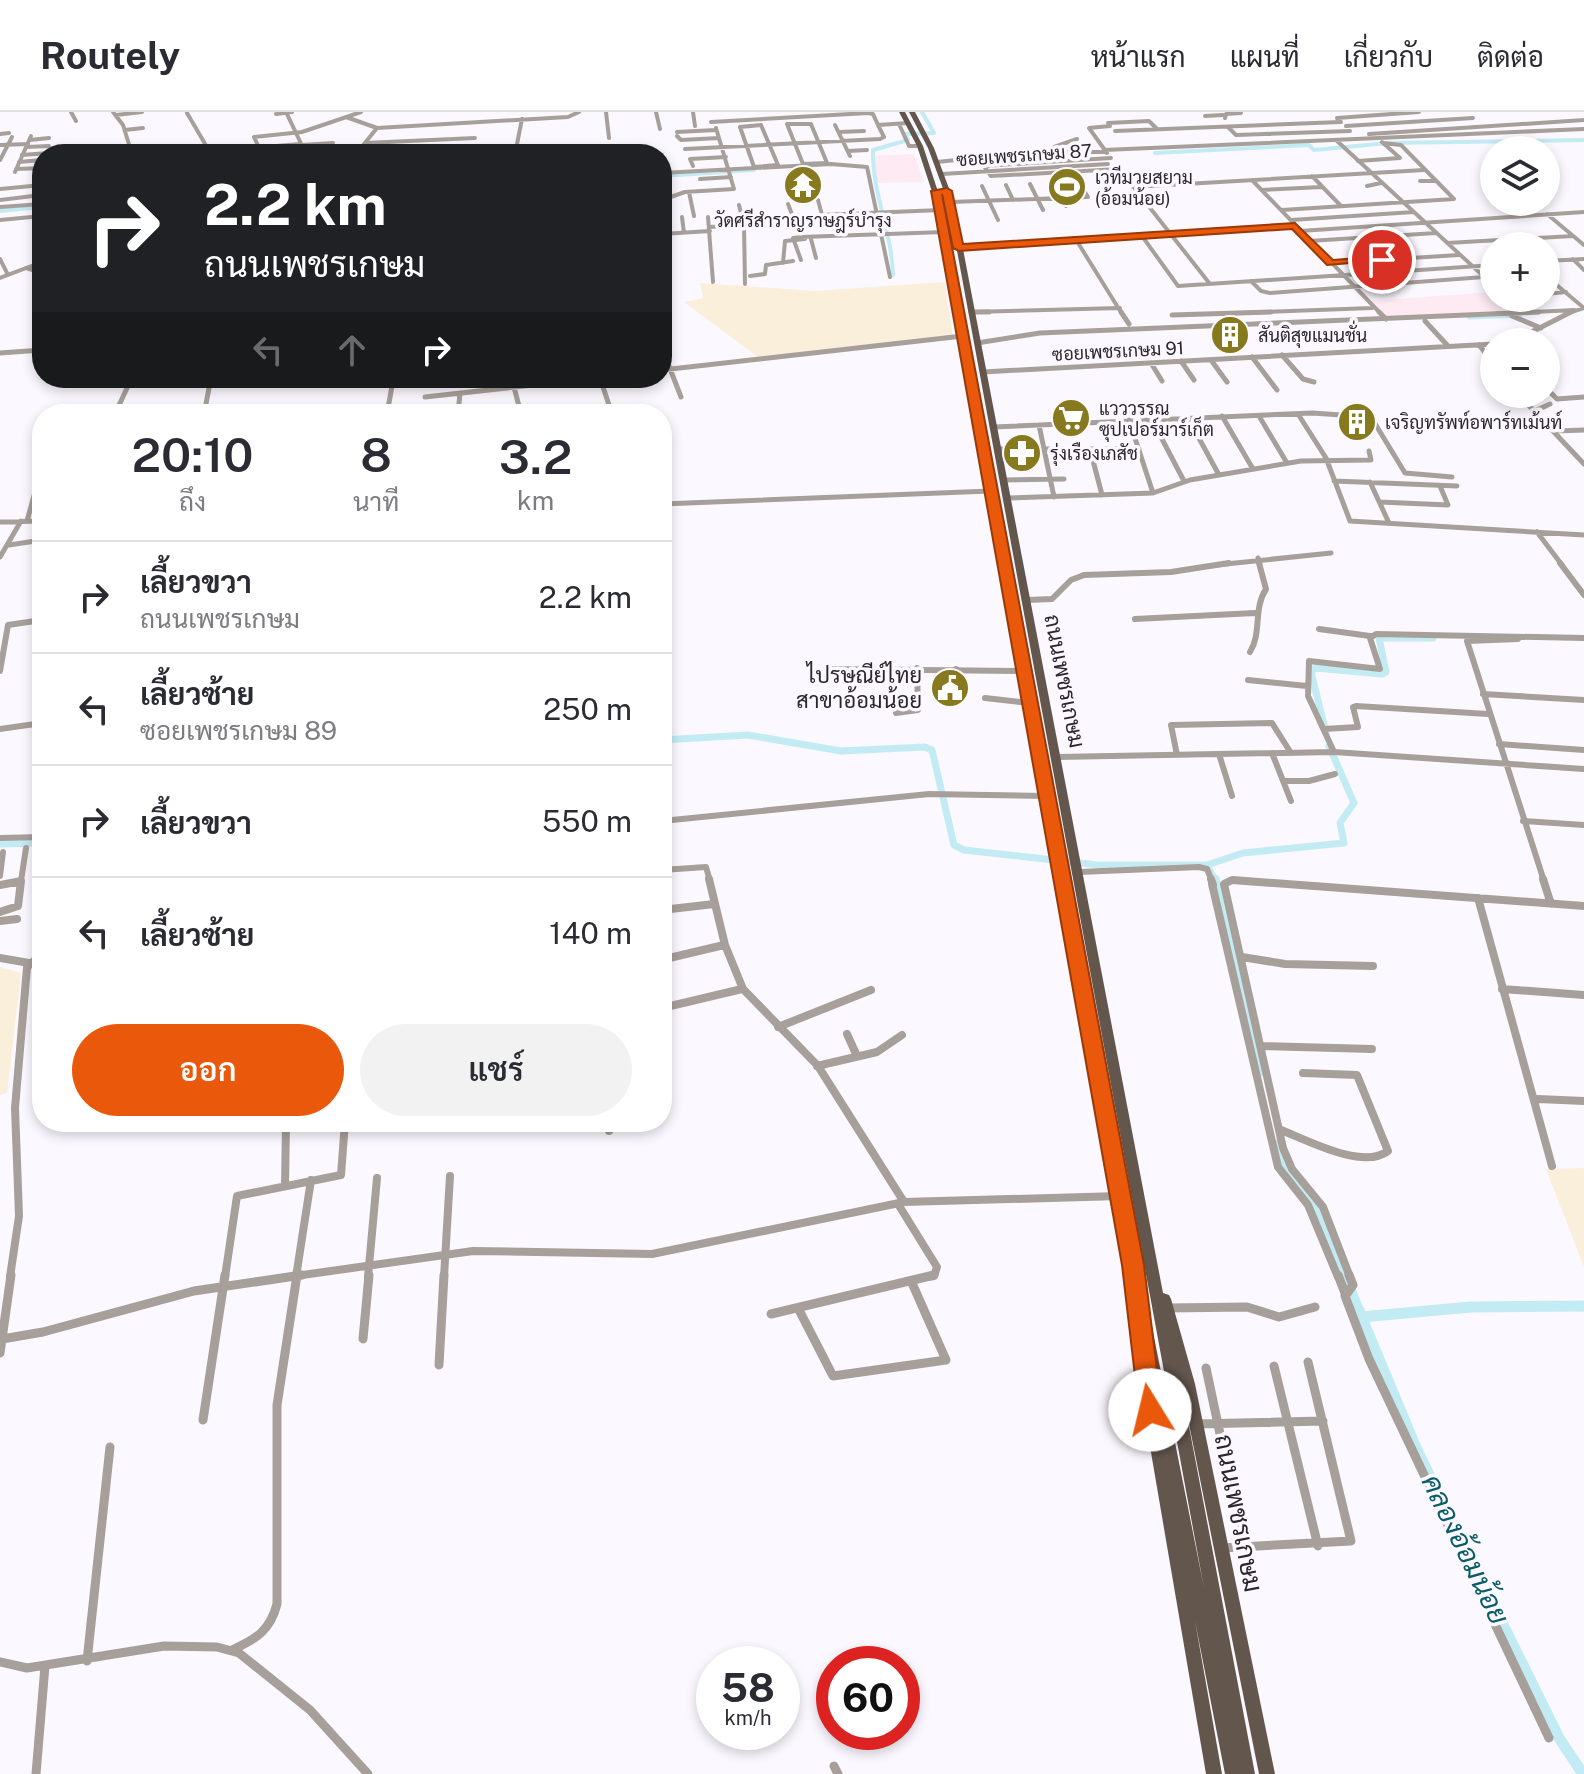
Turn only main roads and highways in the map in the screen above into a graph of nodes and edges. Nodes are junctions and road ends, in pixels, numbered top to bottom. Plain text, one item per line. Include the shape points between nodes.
1 (902, 112) edge
2 (912, 112) edge
3 (916, 134) junction
4 (935, 169) junction
5 (936, 191) junction
6 (947, 191) junction
7 (1133, 1265) junction
8 (1152, 1265) junction
9 (1214, 1774) edge
10 (1233, 1774) edge
11 (1247, 1774) edge
12 (1267, 1774) edge

1 - 3 main road, ถนนเพชรเกษม
2 - 3 main road, ถนนเพชรเกษม
3 - 4 main road, ถนนเพชรเกษม
3 - 4 main road, ถนนเพชรเกษม
4 - 5 main road, ถนนเพชรเกษม
4 - 6 main road, ถนนเพชรเกษม
5 - 6 main road
5 - 7 main road, ถนนเพชรเกษม
6 - 8 main road, ถนนเพชรเกษม
7 - 9 main road, ถนนเพชรเกษม via 1147,1388
7 - 10 main road, ถนนเพชรเกษม
8 - 11 main road, ถนนเพชรเกษม
8 - 12 main road, ถนนเพชรเกษม via 1196,1424

